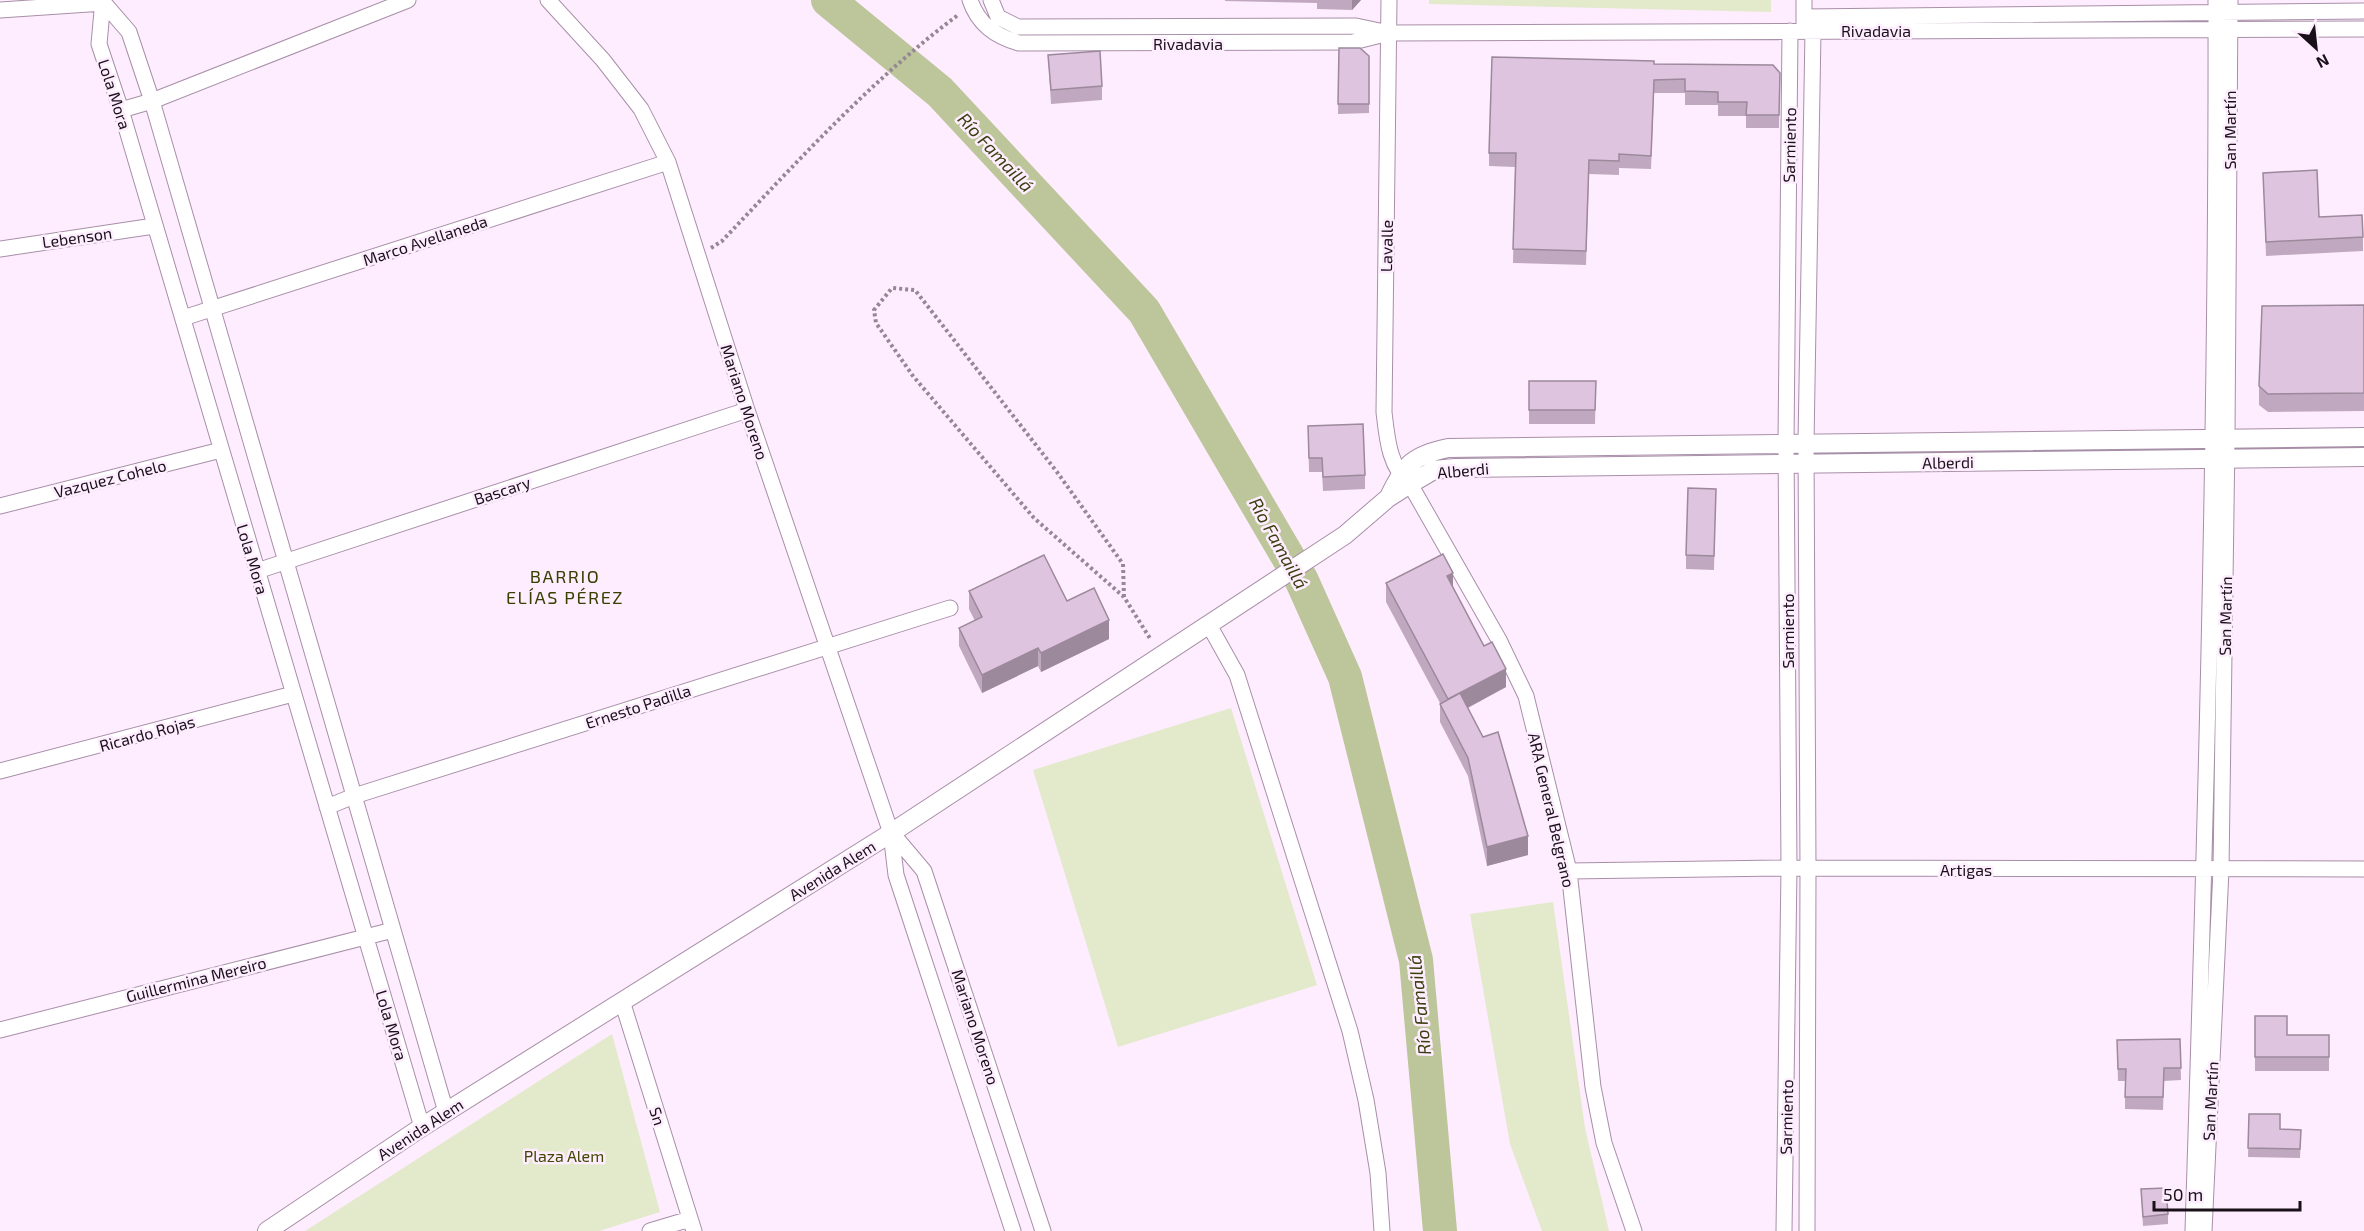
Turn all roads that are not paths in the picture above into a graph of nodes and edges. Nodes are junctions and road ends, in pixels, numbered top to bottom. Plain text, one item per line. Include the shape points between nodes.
1 (408, 0) edge
2 (548, 0) edge
3 (991, 0) edge
4 (1389, 0) edge
5 (1804, 0) edge
6 (104, 1) edge
7 (971, 2) edge
8 (2223, 6) edge
9 (0, 10) edge
10 (2364, 11) edge
11 (994, 23) junction
12 (1803, 27) junction
13 (2364, 28) edge
14 (2222, 29) junction
15 (1389, 33) junction
16 (152, 101) junction
17 (121, 110) junction
18 (668, 162) junction
19 (154, 226) junction
20 (0, 249) edge
21 (212, 308) junction
22 (183, 318) junction
23 (747, 410) junction
24 (2220, 437) junction
25 (2364, 437) edge
26 (1786, 443) junction
27 (1806, 443) junction
28 (221, 450) junction
29 (2364, 457) edge
30 (2220, 459) junction
31 (1786, 464) junction
32 (1806, 464) junction
33 (1405, 480) junction
34 (1388, 498) joint
35 (0, 506) edge
36 (285, 562) junction
37 (257, 571) junction
38 (950, 608) dead end
39 (1215, 621) junction
40 (827, 646) junction
41 (293, 694) junction
42 (0, 771) edge
43 (354, 796) junction
44 (327, 807) junction
45 (891, 833) junction
46 (1789, 868) junction
47 (1808, 869) junction
48 (2364, 869) edge
49 (2205, 870) junction
50 (2221, 870) junction
51 (1569, 871) junction
52 (393, 930) junction
53 (365, 936) junction
54 (622, 1001) junction
55 (0, 1030) edge
56 (446, 1112) junction
57 (422, 1127) junction
58 (692, 1225) edge
59 (1040, 1230) edge
60 (267, 1231) edge
61 (650, 1231) edge
62 (1013, 1231) edge
63 (1382, 1231) edge
64 (1634, 1231) edge
65 (1784, 1231) edge
66 (1807, 1231) edge
67 (2193, 1231) edge
68 (2204, 1231) edge

1 - 16 street
2 - 18 street, Mariano Moreno via 641,109
3 - 11 street
4 - 15 street, Lavalle
5 - 12 street, Sarmiento
6 - 9 street
6 - 16 street, Lola Mora via 129,32
6 - 17 street, Lola Mora via 99,44
7 - 11 street via 980,21
8 - 10 street, Rivadavia
8 - 12 street, Rivadavia
8 - 14 street, San Martín
11 - 15 street, Rivadavia via 1018,27 1356,26
12 - 14 street, Rivadavia
12 - 15 street, Rivadavia
12 - 26 street, Sarmiento
12 - 27 street, Sarmiento
13 - 14 street, Rivadavia
14 - 24 street, San Martín
15 - 33 street, Lavalle via 1384,412 1392,459
16 - 17 street
16 - 21 street, Lola Mora
17 - 19 street, Lola Mora
18 - 21 street, Marco Avellaneda
18 - 23 street, Mariano Moreno
19 - 20 street, Lebenson
19 - 22 street, Lola Mora
21 - 22 street, Marco Avellaneda
21 - 36 street, Lola Mora
22 - 28 street, Lola Mora
23 - 36 street, Bascary
23 - 40 street, Mariano Moreno
24 - 25 street, Alberdi
24 - 27 street, Alberdi
24 - 30 street, San Martín
26 - 27 street, Alberdi
26 - 31 street, Sarmiento
26 - 33 street, Alberdi via 1448,448 1410,462
27 - 32 street, Sarmiento
28 - 35 street, Vazquez Cohelo
28 - 37 street, Lola Mora
29 - 30 street, Alberdi
30 - 32 street, Alberdi
30 - 49 street, San Martín
30 - 50 street, San Martín
31 - 32 street, Alberdi
31 - 33 street, Alberdi via 1455,468
31 - 46 street, Sarmiento
32 - 47 street, Sarmiento
33 - 34 street, Alberdi
33 - 51 street, ARA General Belgrano via 1499,640 1526,696
34 - 39 street, Avenida Alem via 1345,535
36 - 37 street, Bascary
36 - 43 street, Lola Mora
37 - 41 street, Lola Mora
38 - 40 street, Ernesto Padilla
39 - 45 street, Avenida Alem
39 - 63 street via 1237,675 1350,1031 1378,1173
40 - 43 street, Ernesto Padilla
40 - 45 street, Mariano Moreno
41 - 42 street, Ricardo Rojas
41 - 44 street, Lola Mora
43 - 44 street, Ernesto Padilla
43 - 52 street, Lola Mora
44 - 53 street, Lola Mora
45 - 54 street, Avenida Alem
45 - 59 street, Mariano Moreno via 924,871
45 - 62 street, Mariano Moreno via 896,875
46 - 47 street, Artigas
46 - 51 street, Artigas
46 - 65 street, Sarmiento
47 - 49 street, Artigas
47 - 66 street, Sarmiento
48 - 50 street, Artigas
49 - 50 street, Artigas
49 - 67 street, San Martín
50 - 68 street, San Martín
51 - 64 street, ARA General Belgrano via 1593,1087 1604,1143
52 - 53 street, Guillermina Mereiro
52 - 56 street, Lola Mora
53 - 55 street, Guillermina Mereiro
53 - 57 street, Lola Mora
54 - 56 street, Avenida Alem
54 - 58 street, Sn
56 - 57 street, Avenida Alem
57 - 60 street, Avenida Alem
58 - 61 street

